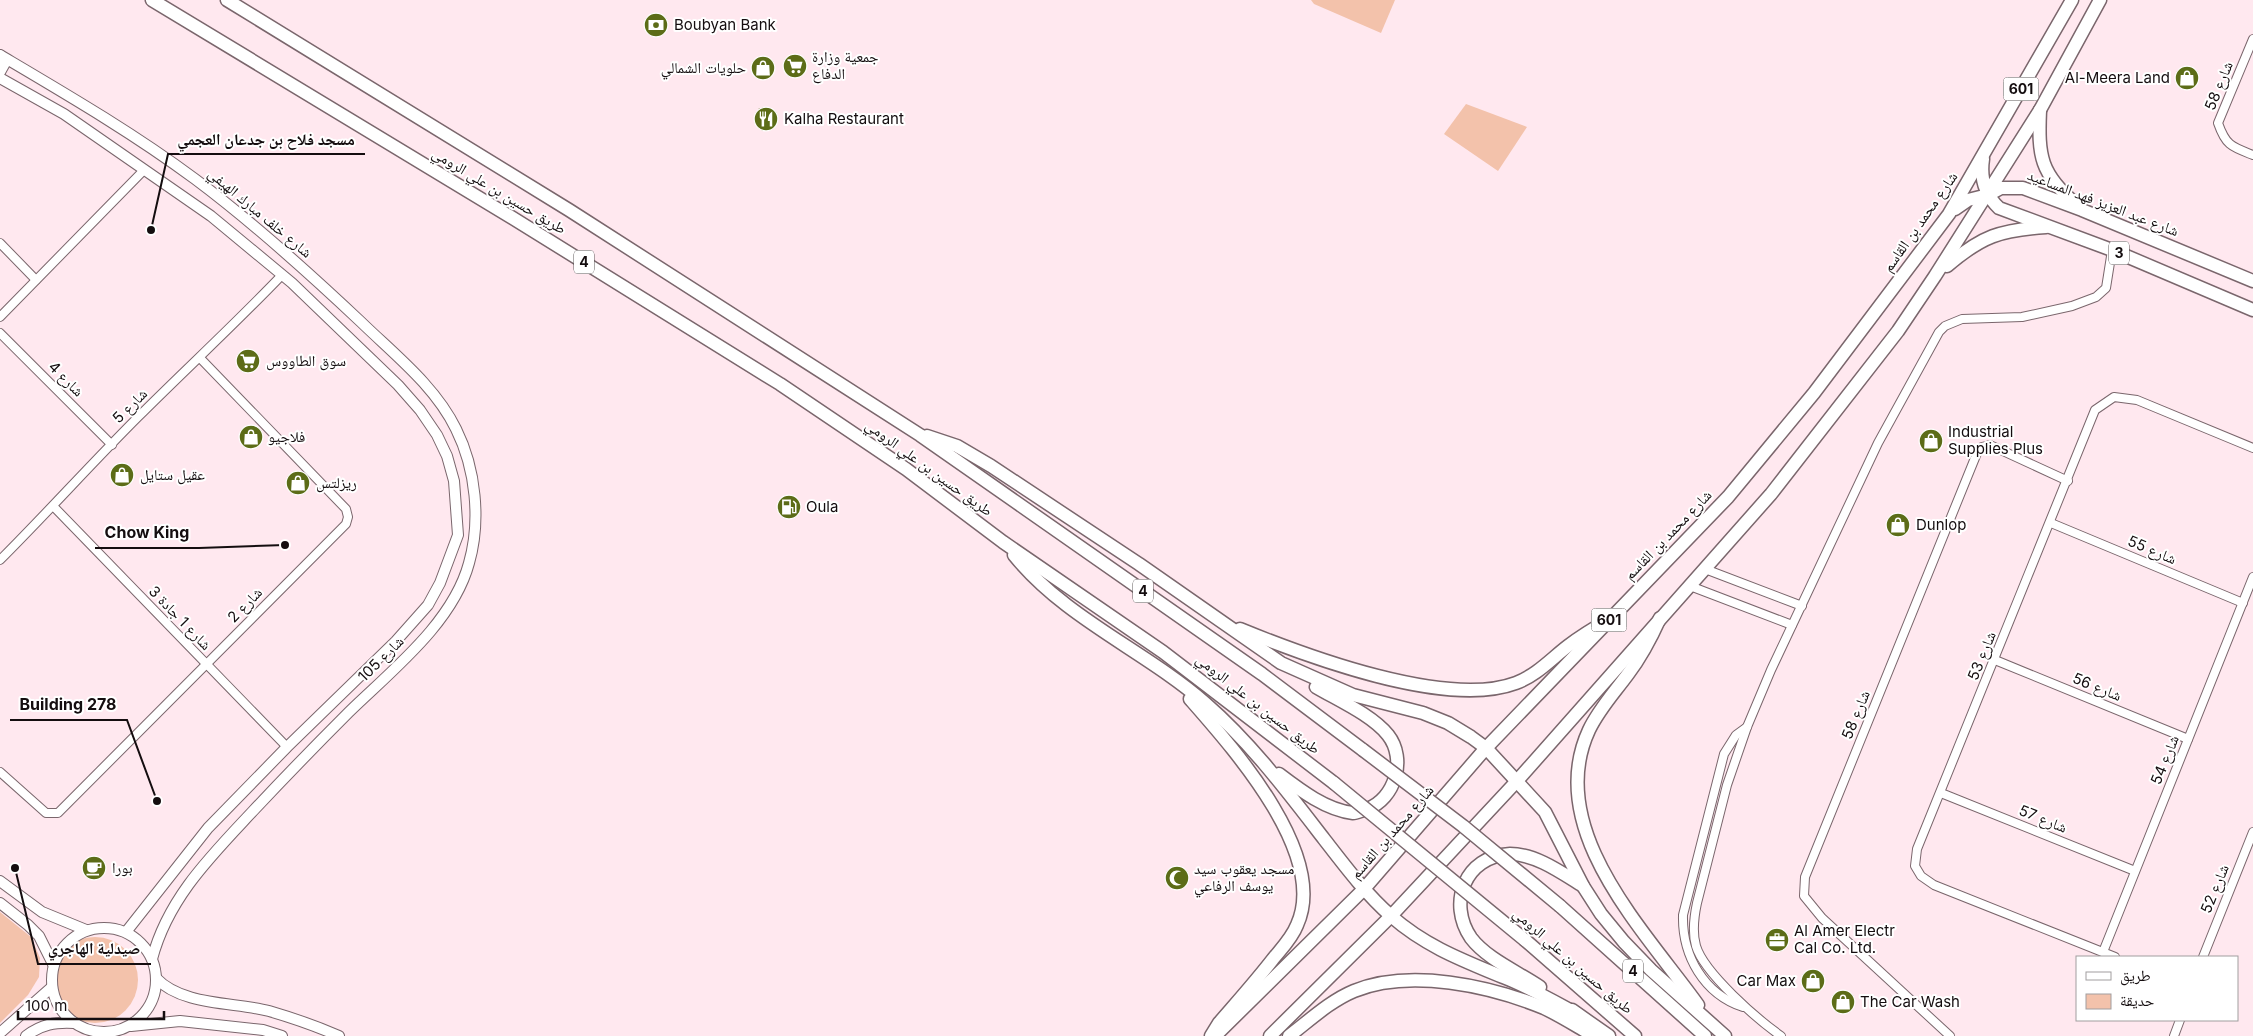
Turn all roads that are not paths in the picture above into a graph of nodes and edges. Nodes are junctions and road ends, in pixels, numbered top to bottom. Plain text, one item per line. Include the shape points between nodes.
1 (152, 0) edge
2 (227, 0) edge
3 (2072, 0) edge
4 (2100, 0) edge
5 (2107, 0) edge
6 (2089, 23) junction
7 (2253, 39) edge
8 (0, 55) edge
9 (25, 70) junction
10 (0, 72) edge
11 (0, 78) edge
12 (18, 88) junction
13 (2040, 110) junction
14 (1984, 155) junction
15 (2253, 155) edge
16 (144, 170) junction
17 (1988, 195) junction
18 (2082, 210) junction
19 (1949, 214) junction
20 (2051, 226) junction
21 (0, 243) edge
22 (2112, 250) junction
23 (282, 275) junction
24 (1935, 276) junction
25 (36, 280) junction
26 (2253, 281) edge
27 (2253, 310) edge
28 (0, 316) edge
29 (0, 333) edge
30 (386, 347) junction
31 (200, 358) junction
32 (373, 362) junction
33 (920, 435) junction
34 (112, 444) junction
35 (2253, 448) edge
36 (2068, 481) junction
37 (54, 507) junction
38 (2051, 523) junction
39 (1003, 542) junction
40 (0, 560) edge
41 (1705, 569) junction
42 (2253, 577) edge
43 (1690, 586) junction
44 (2243, 603) junction
45 (1802, 606) junction
46 (1660, 618) junction
47 (1610, 619) junction
48 (1218, 620) junction
49 (1792, 625) junction
50 (396, 641) junction
51 (408, 654) junction
52 (1995, 660) junction
53 (1281, 663) junction
54 (206, 665) junction
55 (1172, 678) junction
56 (1747, 727) junction
57 (2188, 739) junction
58 (287, 747) junction
59 (1486, 748) junction
60 (1267, 766) junction
61 (0, 772) edge
62 (1516, 782) junction
63 (1941, 793) junction
64 (2253, 832) edge
65 (2135, 870) junction
66 (0, 881) edge
67 (1583, 886) junction
68 (1363, 890) junction
69 (0, 903) edge
70 (1390, 916) junction
71 (86, 930) junction
72 (126, 932) junction
73 (2102, 952) junction
74 (2112, 956) edge
75 (2203, 956) edge
76 (152, 959) junction
77 (53, 964) junction
78 (156, 978) junction
79 (52, 987) junction
80 (1747, 1008) junction
81 (1578, 1014) junction
82 (1709, 1021) junction
83 (2180, 1021) edge
84 (74, 1024) junction
85 (130, 1026) junction
86 (0, 1034) edge
87 (26, 1036) edge
88 (282, 1036) edge
89 (339, 1036) edge
90 (1211, 1036) edge
91 (1215, 1036) edge
92 (1270, 1036) edge
93 (1289, 1036) edge
94 (1594, 1036) edge
95 (1609, 1036) edge
96 (1635, 1036) edge
97 (1705, 1036) edge
98 (1725, 1036) edge
99 (1781, 1036) edge
100 (1950, 1036) edge
101 (2174, 1036) edge

1 - 39 main road, طريق حسين بن علي الرومي / 4 via 780,384 906,469
2 - 33 main road, طريق حسين بن علي الرومي / 4 via 569,210
3 - 14 main road, شارع محمد بن القاسم / 601
4 - 6 main road, 601
5 - 6 main road
6 - 13 main road, 601
7 - 15 street, شارع 58 via 2218,123 2230,146
8 - 9 street, شارع خلف مبارك الهيفي
8 - 10 street via 5,63
9 - 12 street via 15,79
9 - 30 street, شارع خلف مبارك الهيفي via 109,120 195,179 272,240
11 - 12 street
12 - 16 street via 64,114
13 - 17 main road, 601
13 - 18 main road via 2039,144 2044,166 2053,182
14 - 17 main road via 1982,174
14 - 19 main road, شارع محمد بن القاسم / 601
16 - 23 street via 211,216
16 - 25 street
17 - 18 main road, شارع عبد العزيز فهد المساعيد / 3 via 2001,188 2023,188
17 - 19 main road, شارع عبد العزيز فهد المساعيد via 1968,200
17 - 20 main road, 3 via 2000,208
17 - 24 main road, 601
18 - 26 main road, شارع عبد العزيز فهد المساعيد / 3
19 - 47 main road, شارع محمد بن القاسم / 601 via 1814,393 1728,497
20 - 22 main road, 3
20 - 24 main road via 2000,232 1983,239
21 - 25 street
22 - 27 main road, 3
22 - 45 street via 2107,283 2100,295 2072,306 2022,317 1953,321 1939,332 1878,443
23 - 31 street, شارع 5
23 - 32 street
24 - 41 main road, 601 via 1898,330 1771,494
25 - 28 street
29 - 34 street, شارع 4
30 - 32 street via 384,358
30 - 51 street, شارع 105 via 438,400 464,446 474,488 476,526 470,563 458,592 439,621
31 - 34 street, شارع 5
31 - 54 street, شارع 2 via 346,509 348,517 346,524
32 - 50 street, شارع 105 via 420,410 437,435 454,481 457,509 458,535 440,583 418,618
33 - 48 main road via 939,438 991,466
33 - 97 main road, طريق حسين بن علي الرومي / 4, bridge via 1262,674 1463,826 1560,906
34 - 37 street, شارع 5
35 - 36 street, شارع 53 via 2137,400 2114,397 2095,410
36 - 38 street, شارع 53
36 - 100 street, شارع 58 via 1990,445 1982,447 1978,453 1805,878 1804,896 1822,918
37 - 40 street, شارع 5
37 - 54 street, شارع 1 جادة 3
38 - 44 street, شارع 55
38 - 52 street, شارع 53
39 - 55 main road via 1056,596
39 - 96 main road, طريق حسين بن علي الرومي / 4, bridge via 1163,652 1334,783 1525,940
41 - 43 main road, 601
41 - 45 street
42 - 44 street, شارع 54
43 - 46 main road, 601
43 - 49 street
44 - 57 street, شارع 54
45 - 49 street
46 - 62 main road, 601
46 - 82 main road via 1638,662 1601,708 1588,730 1577,778 1579,802 1592,846 1622,904
47 - 48 main road via 1568,646 1528,678 1503,687 1477,689 1420,685 1365,673
47 - 59 main road, شارع محمد بن القاسم / 601
48 - 53 main road
49 - 56 street
50 - 51 street via 404,644
50 - 58 street, شارع 105
51 - 76 street, شارع 105 via 303,757 190,880 168,914
52 - 57 street, شارع 56
52 - 63 street, شارع 53
53 - 59 main road via 1354,695 1448,723
53 - 60 main road via 1376,722 1390,737 1397,755 1396,775 1381,800 1355,813 1336,809 1312,797
54 - 58 street, شارع 1 جادة 3
54 - 61 street, شارع 2 via 58,813 46,813
55 - 60 main road via 1223,718
55 - 90 main road via 1254,776 1290,840 1304,880 1303,906 1294,931
56 - 80 street via 1728,785 1694,925 1696,945 1705,964
56 - 80 street via 1736,735 1724,754 1683,916 1690,956 1707,985 1720,996
57 - 65 street, شارع 54
58 - 72 street, شارع 105 via 208,828
59 - 62 main road
59 - 68 main road, شارع محمد بن القاسم / 601
60 - 68 main road
62 - 67 main road via 1545,812
62 - 70 main road, 601
63 - 65 street, شارع 57
63 - 73 street, شارع 53 via 1917,848 1915,866 1921,876 1934,885
64 - 75 street, شارع 52
65 - 73 street, شارع 54
66 - 71 street via 42,912
67 - 81 main road via 1528,857 1511,854 1494,857 1467,877 1460,893 1459,910 1473,940 1487,953
67 - 82 main road via 1624,942
68 - 70 main road
68 - 91 main road, شارع محمد بن القاسم / 601
69 - 77 street via 39,936
70 - 81 main road via 1430,945 1522,985
70 - 92 main road, 601
71 - 72 street via 100,927
71 - 77 street via 60,950
72 - 76 street via 146,948
73 - 74 street, شارع 53
76 - 78 street
77 - 79 street
78 - 85 street via 150,1006
78 - 89 street via 179,994 268,1011
79 - 84 street via 56,1001
79 - 86 street
80 - 99 street
81 - 95 main road
82 - 98 main road
83 - 101 street
84 - 85 street via 102,1032
84 - 87 street via 49,1023
85 - 88 street via 188,1021 263,1030
93 - 94 main road via 1326,1007 1354,991 1374,984 1411,980 1450,983 1524,1002 1545,1009

